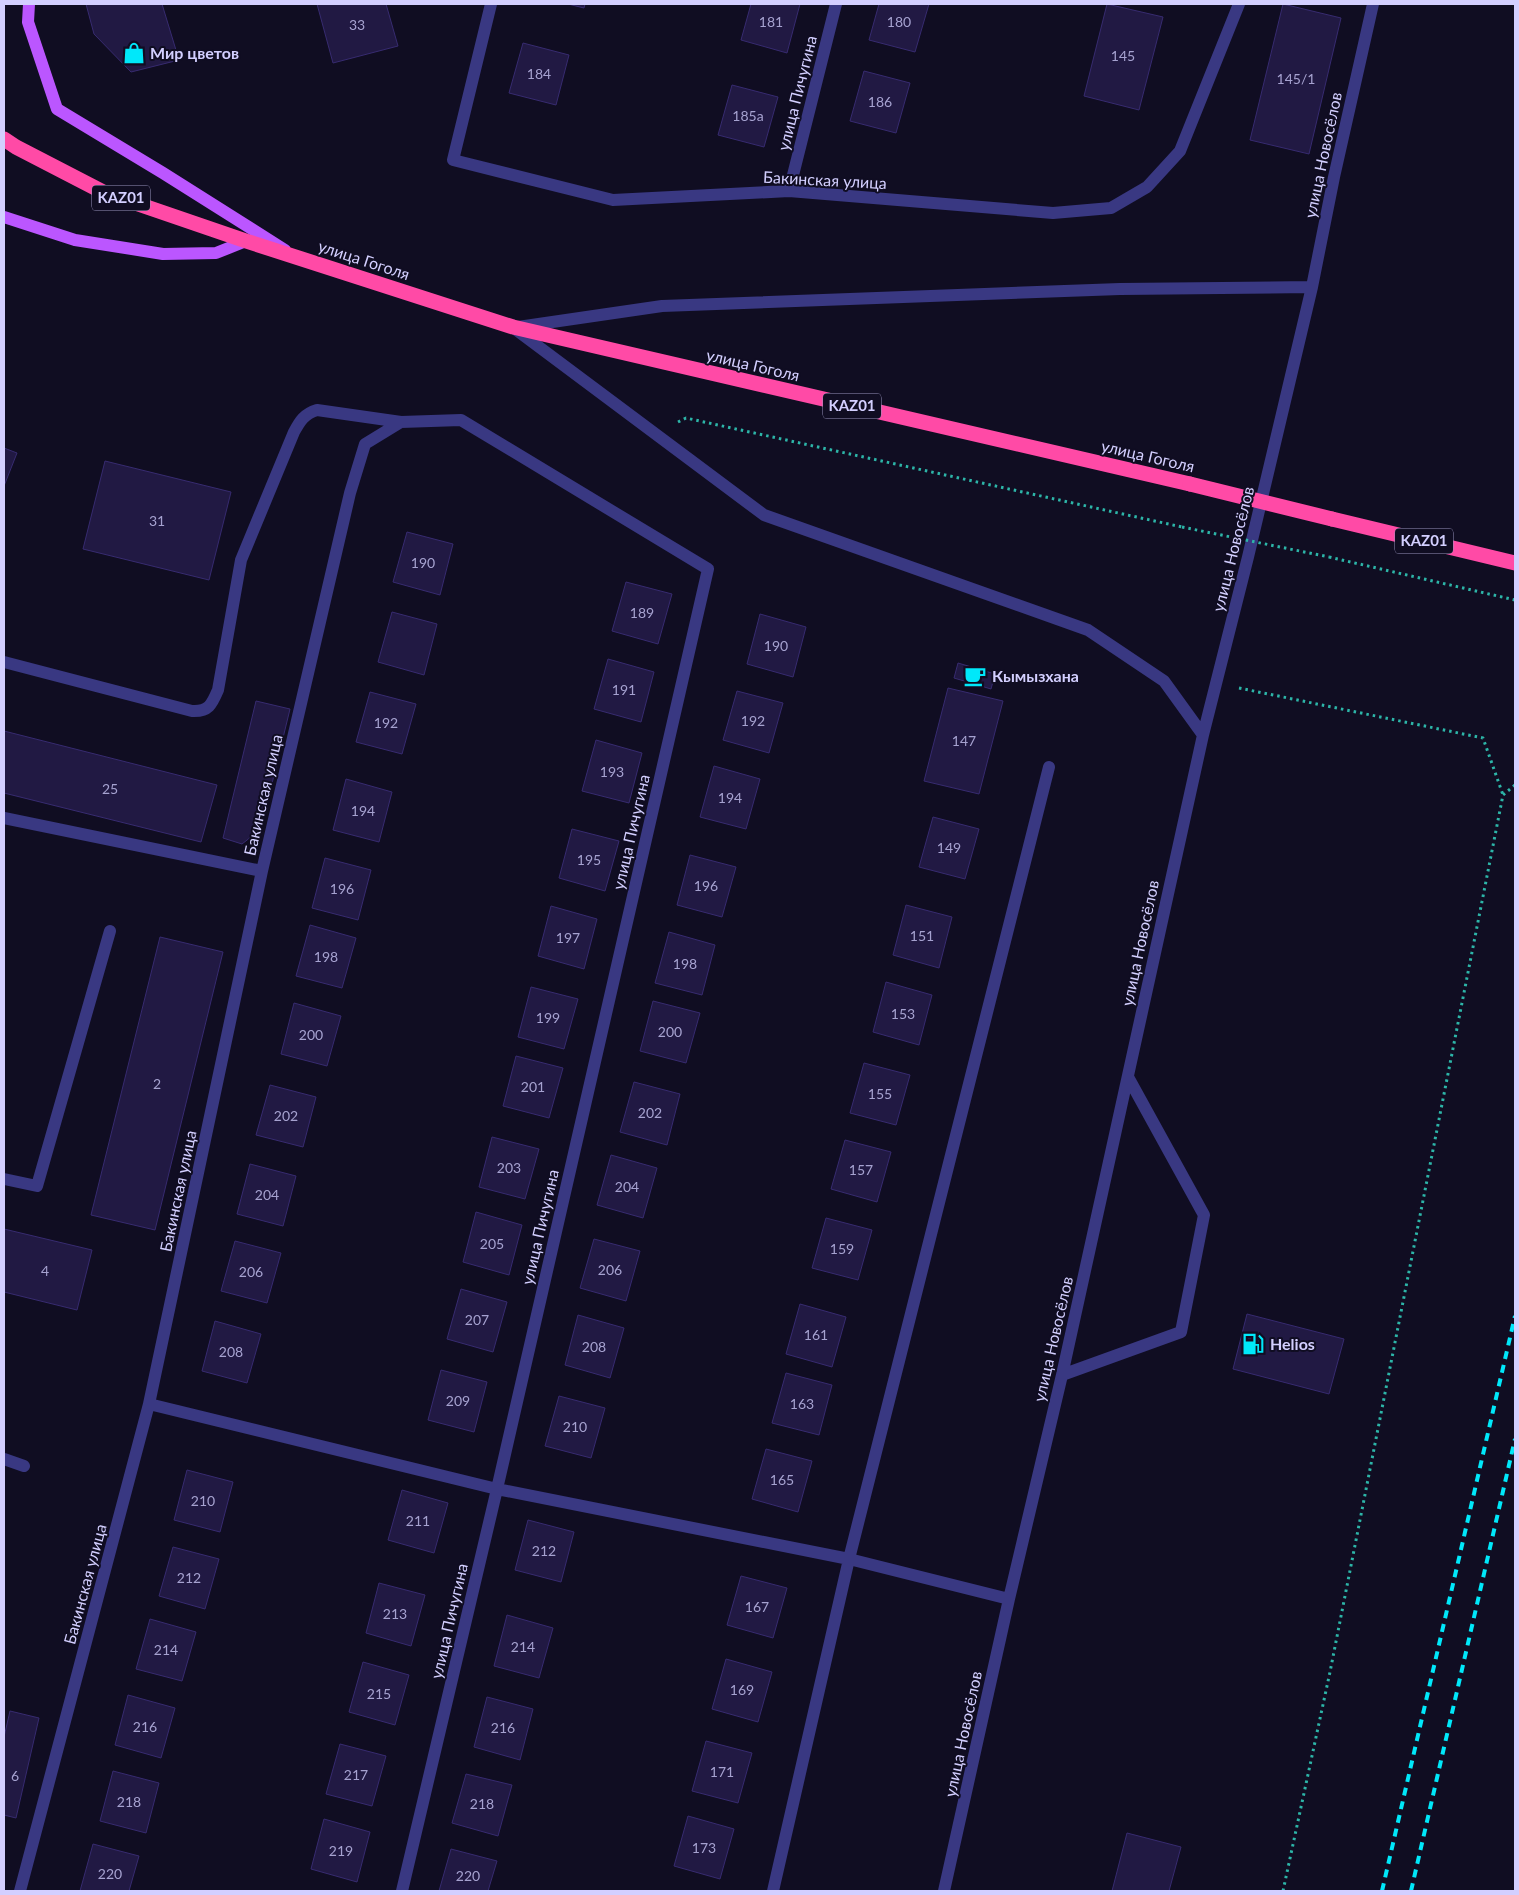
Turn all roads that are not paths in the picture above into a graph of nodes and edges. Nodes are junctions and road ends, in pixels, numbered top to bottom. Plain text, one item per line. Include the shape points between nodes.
1 (29, 4) edge
2 (491, 4) edge
3 (836, 4) edge
4 (1238, 4) edge
5 (1373, 4) edge
6 (4, 138) edge
7 (789, 191) junction
8 (4, 217) edge
9 (246, 241) junction
10 (293, 255) junction
11 (1312, 287) junction
12 (513, 328) junction
13 (401, 422) junction
14 (1515, 563) edge
15 (4, 662) edge
16 (1203, 735) junction
17 (1049, 767) dead end
18 (4, 818) edge
19 (262, 871) junction
20 (110, 931) dead end
21 (1128, 1077) junction
22 (4, 1179) edge
23 (1062, 1375) junction
24 (149, 1404) junction
25 (4, 1459) edge
26 (24, 1466) dead end
27 (497, 1489) junction
28 (849, 1559) junction
29 (1010, 1599) junction
30 (20, 1891) edge
31 (402, 1891) edge
32 (772, 1891) edge
33 (944, 1891) edge

1 - 10 main road via 28,22 57,109
2 - 7 street, Бакинская улица via 453,160 613,200
3 - 7 street, улица Пичугина
4 - 7 street, Бакинская улица via 1180,151 1147,187 1111,208 1053,213
5 - 11 street, улица Новосёлов
6 - 9 highway, улица Гоголя / KАZ01 via 103,192
8 - 9 main road via 75,240 163,254 216,253
9 - 10 highway, улица Гоголя / KАZ01
10 - 12 highway, улица Гоголя / KАZ01
11 - 12 street via 1120,289 662,306
11 - 16 street, улица Новосёлов
12 - 14 highway, улица Гоголя / KАZ01, bridge via 1190,484
12 - 16 street via 764,515 1088,630 1164,680
13 - 15 street via 316,410 301,418 241,560 218,690 211,706 202,712
13 - 19 street, Бакинская улица via 365,444 350,493
13 - 27 street, улица Пичугина via 461,420 708,569
16 - 21 street, улица Новосёлов
17 - 28 street
18 - 19 street
19 - 24 street, Бакинская улица
20 - 22 street via 38,1186
21 - 23 street, улица Новосёлов
21 - 23 street via 1204,1215 1180,1332
23 - 29 street, улица Новосёлов
24 - 27 street
24 - 30 street, Бакинская улица
25 - 26 street
27 - 28 street
27 - 31 street, улица Пичугина
28 - 29 street
28 - 32 street
29 - 33 street, улица Новосёлов

